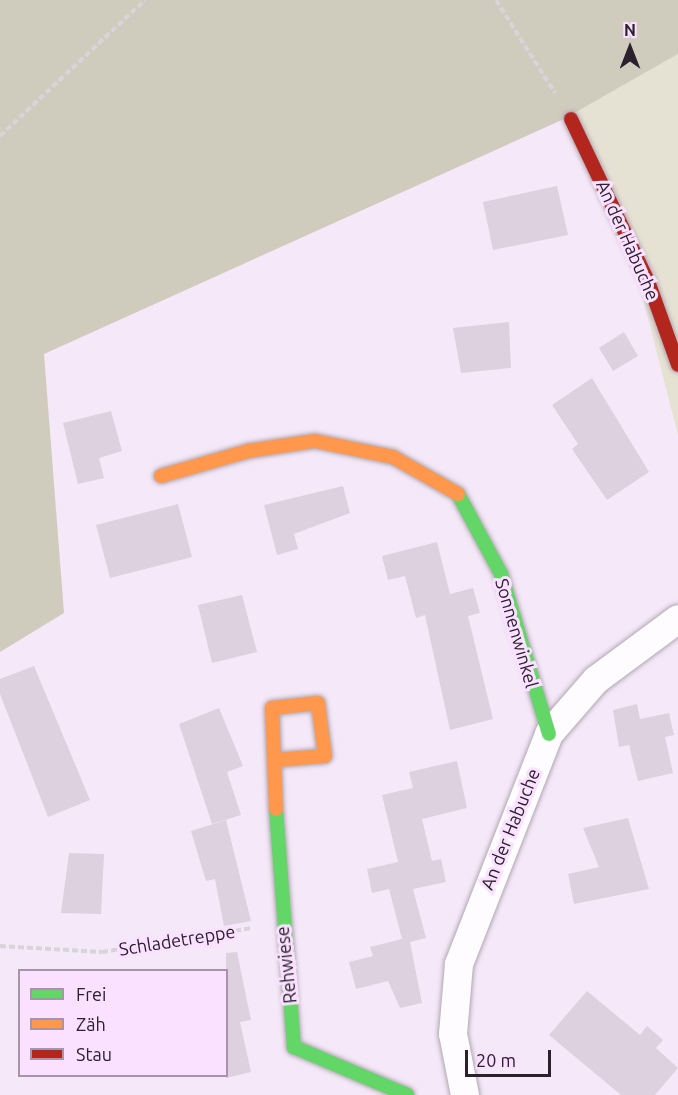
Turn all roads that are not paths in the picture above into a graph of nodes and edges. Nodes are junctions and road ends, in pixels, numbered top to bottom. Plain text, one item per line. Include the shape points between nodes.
1 (571, 119) road end
2 (678, 365) edge
3 (160, 476) dead end
4 (678, 619) edge
5 (549, 734) junction
6 (276, 760) junction
7 (407, 1095) edge
8 (465, 1095) edge

1 - 2 street, An der Habuche via 648,281
3 - 5 street, Sonnenwinkel via 249,451 315,441 393,457 459,495 501,574
4 - 5 street, An der Habuche via 596,680
5 - 8 street, An der Habuche via 459,964 453,1034
6 - 6 street, Rehwiese via 272,708 318,703 325,756
6 - 7 street, Rehwiese via 281,922 294,1047

